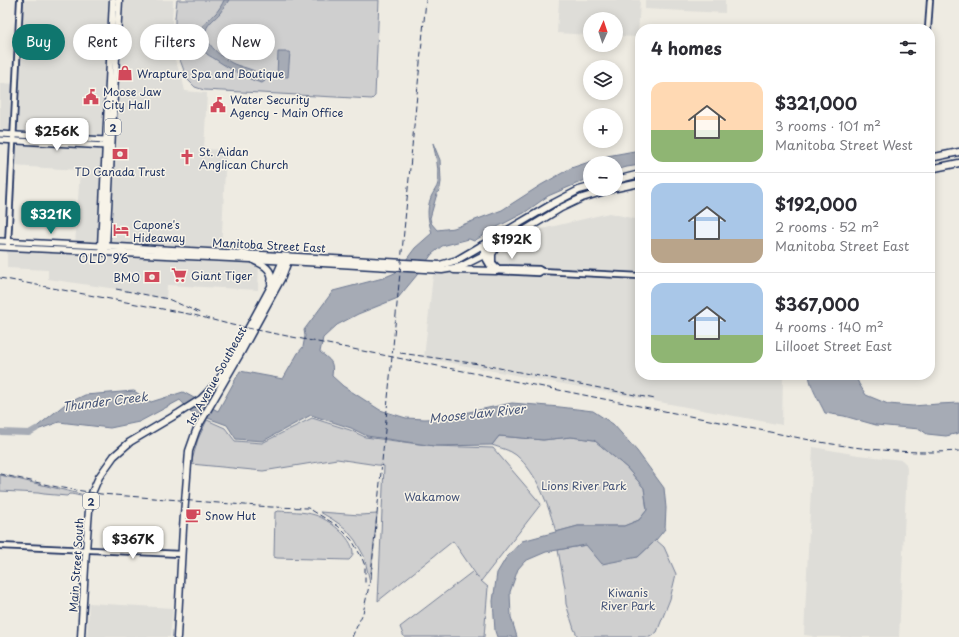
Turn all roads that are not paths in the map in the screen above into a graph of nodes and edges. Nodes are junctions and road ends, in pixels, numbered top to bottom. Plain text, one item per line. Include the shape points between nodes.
1 (20, 0) edge
2 (113, 0) edge
3 (119, 0) edge
4 (930, 0) edge
5 (928, 24) edge
6 (0, 134) edge
7 (13, 135) junction
8 (0, 140) edge
9 (13, 141) junction
10 (108, 143) junction
11 (959, 152) edge
12 (935, 157) edge
13 (959, 163) edge
14 (935, 168) edge
15 (635, 175) edge
16 (623, 178) edge
17 (635, 184) edge
18 (623, 187) edge
19 (583, 189) edge
20 (589, 196) edge
21 (0, 241) edge
22 (8, 241) junction
23 (481, 245) junction
24 (104, 246) junction
25 (0, 247) edge
26 (7, 248) junction
27 (495, 249) junction
28 (103, 252) junction
29 (485, 255) junction
30 (252, 259) junction
31 (285, 259) junction
32 (302, 262) junction
33 (492, 262) junction
34 (391, 265) junction
35 (435, 268) junction
36 (284, 270) junction
37 (442, 270) junction
38 (496, 271) junction
39 (542, 271) junction
40 (635, 276) edge
41 (269, 289) junction
42 (228, 366) joint
43 (0, 546) edge
44 (86, 550) junction
45 (181, 554) junction
46 (81, 637) edge
47 (177, 637) edge

1 - 7 street
2 - 10 main road, 2
3 - 10 main road, 2
4 - 5 street
6 - 7 main road
7 - 9 street
7 - 10 main road
8 - 9 main road
9 - 10 main road
9 - 22 street
10 - 24 main road, 2
11 - 12 main road
13 - 14 main road
15 - 16 main road
17 - 18 main road
19 - 23 main road
20 - 27 main road via 561,208
21 - 22 main road
22 - 24 main road
22 - 26 street
23 - 29 street
23 - 35 main road via 457,260
24 - 28 main road, 2
24 - 31 main road, Manitoba Street East
25 - 26 main road
26 - 28 main road
27 - 29 main road
27 - 33 main road
28 - 30 main road, Manitoba Street East
29 - 33 street
29 - 37 main road via 460,266
29 - 38 street via 490,266
30 - 31 main road, Manitoba Street East
30 - 41 main road via 270,270 272,280
31 - 32 main road, Manitoba Street East
31 - 34 main road, Manitoba Street East
31 - 36 main road, 1st Avenue Southeast
31 - 41 main road, 1st Avenue Southeast
32 - 34 main road, Manitoba Street East
32 - 36 main road
33 - 39 street via 498,268
34 - 35 main road, Manitoba Street East
35 - 37 main road
36 - 45 main road, 1st Avenue Southeast via 196,431 189,451
37 - 38 main road
38 - 39 street
39 - 40 street
41 - 42 main road, 1st Avenue Southeast
42 - 44 main road, Main Street South / 2 via 207,393 130,442 106,466 92,493
43 - 44 street
44 - 45 street
44 - 46 main road, Main Street South / 2
45 - 47 main road, 1st Avenue Southeast

